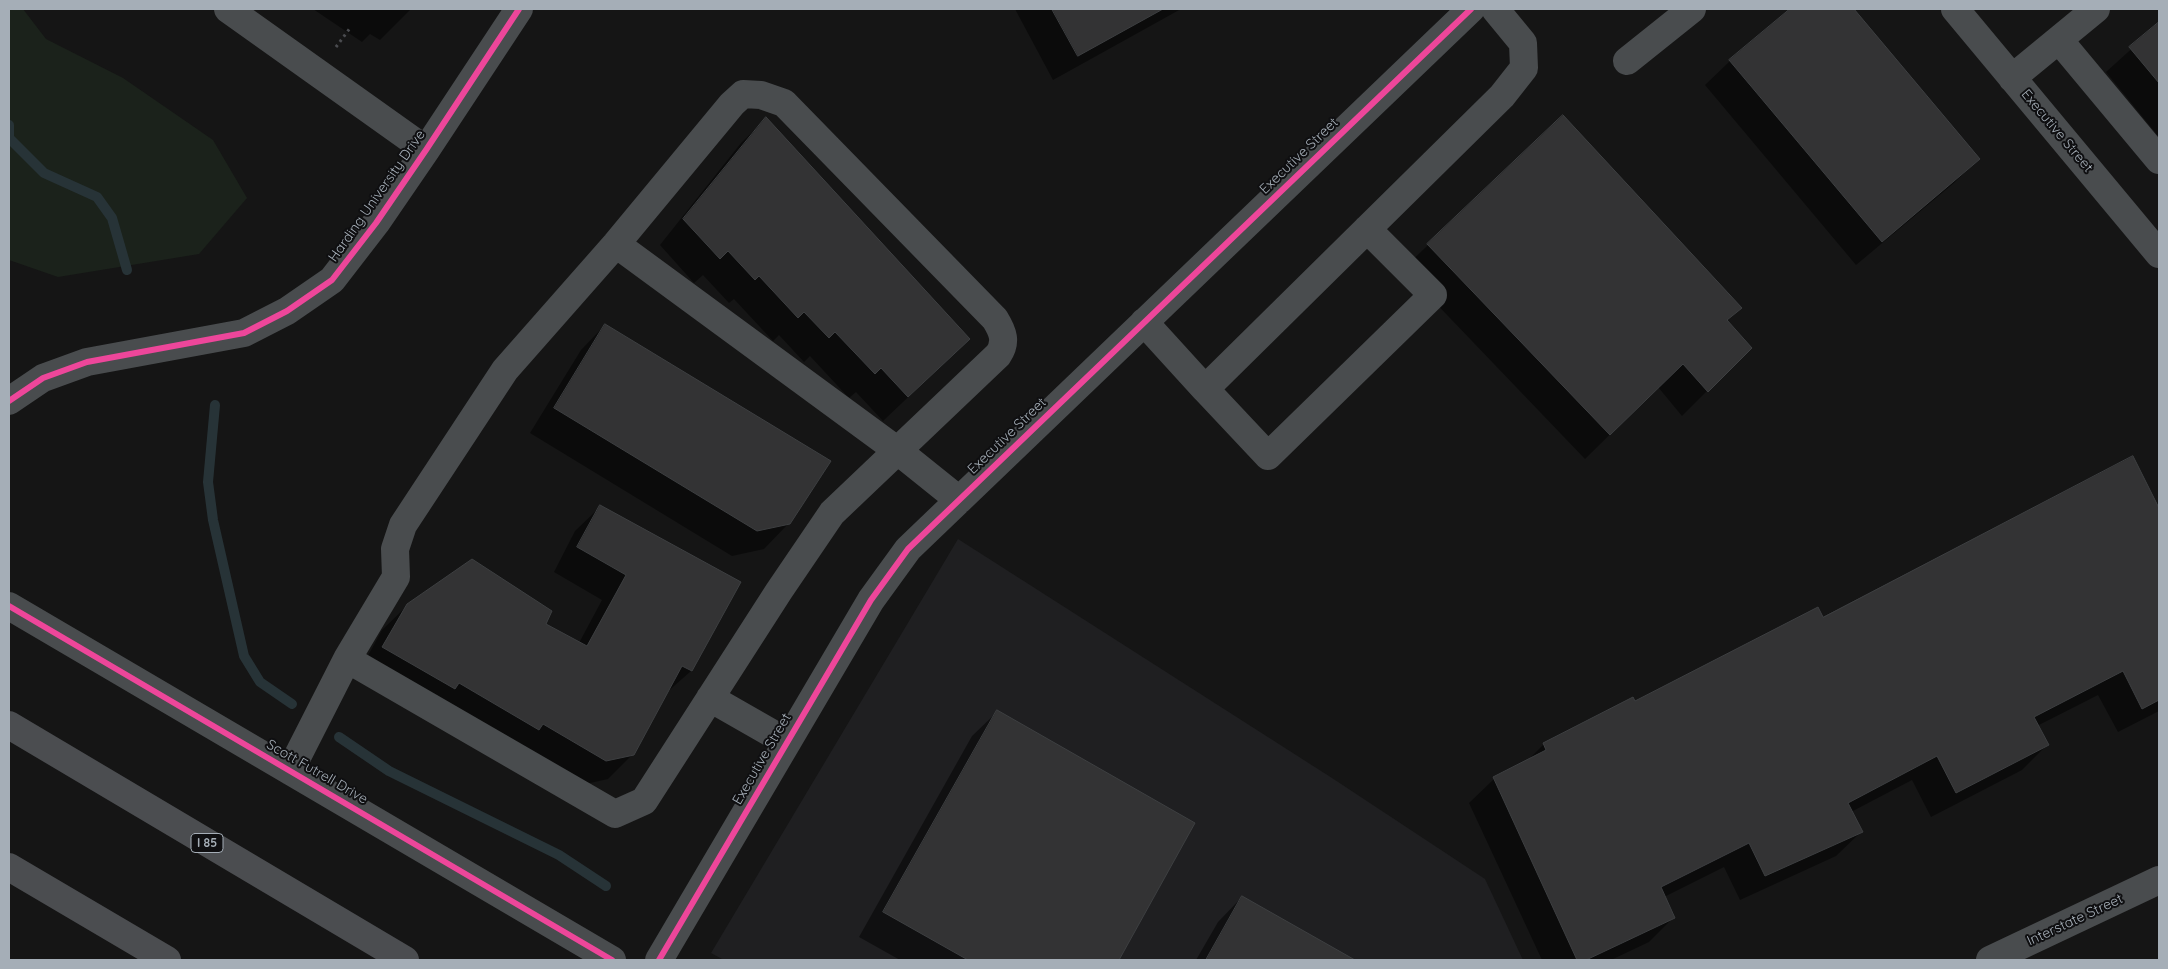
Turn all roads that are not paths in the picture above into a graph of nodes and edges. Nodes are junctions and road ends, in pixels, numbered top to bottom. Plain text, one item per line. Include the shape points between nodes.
1 (228, 9) edge
2 (519, 9) edge
3 (1471, 9) edge
4 (1495, 9) edge
5 (1692, 9) edge
6 (1955, 9) edge
7 (2096, 9) edge
8 (2059, 40) junction
9 (1627, 61) dead end
10 (2012, 78) junction
11 (426, 150) junction
12 (2159, 160) edge
13 (1367, 229) junction
14 (616, 244) junction
15 (2159, 254) edge
16 (1144, 322) junction
17 (1205, 389) junction
18 (9, 401) edge
19 (898, 452) junction
20 (959, 500) junction
21 (9, 606) edge
22 (348, 660) junction
23 (710, 698) junction
24 (9, 725) edge
25 (787, 742) junction
26 (290, 771) junction
27 (9, 867) edge
28 (2159, 880) edge
29 (167, 960) edge
30 (405, 960) edge
31 (612, 960) edge
32 (659, 960) edge
33 (1990, 960) edge

1 - 11 street
2 - 11 street, Harding University Drive
3 - 16 street, Executive Street
4 - 13 street via 1522,43 1524,68 1502,96
5 - 9 street
6 - 10 street, Executive Street
7 - 8 street
8 - 10 street
8 - 12 street
10 - 15 street, Executive Street
11 - 18 street, Harding University Drive via 332,280 287,311 244,333 87,362 43,378
13 - 17 street
13 - 17 street via 1433,295 1426,302 1268,456
14 - 19 street
14 - 19 street via 743,94 761,95 784,103 995,319 1003,332 1004,347 998,355
14 - 22 street via 505,370 409,517 395,549 396,577
16 - 17 street
16 - 20 street, Executive Street
19 - 20 street
19 - 23 street via 832,513
20 - 25 street, Executive Street via 908,549 876,594
21 - 26 street, Scott Futrell Drive
22 - 23 street via 614,814 644,801
22 - 26 street
23 - 25 street
24 - 30 highway, I 85
25 - 32 street, Executive Street
26 - 31 street, Scott Futrell Drive
27 - 29 highway
28 - 33 street, Interstate Street

